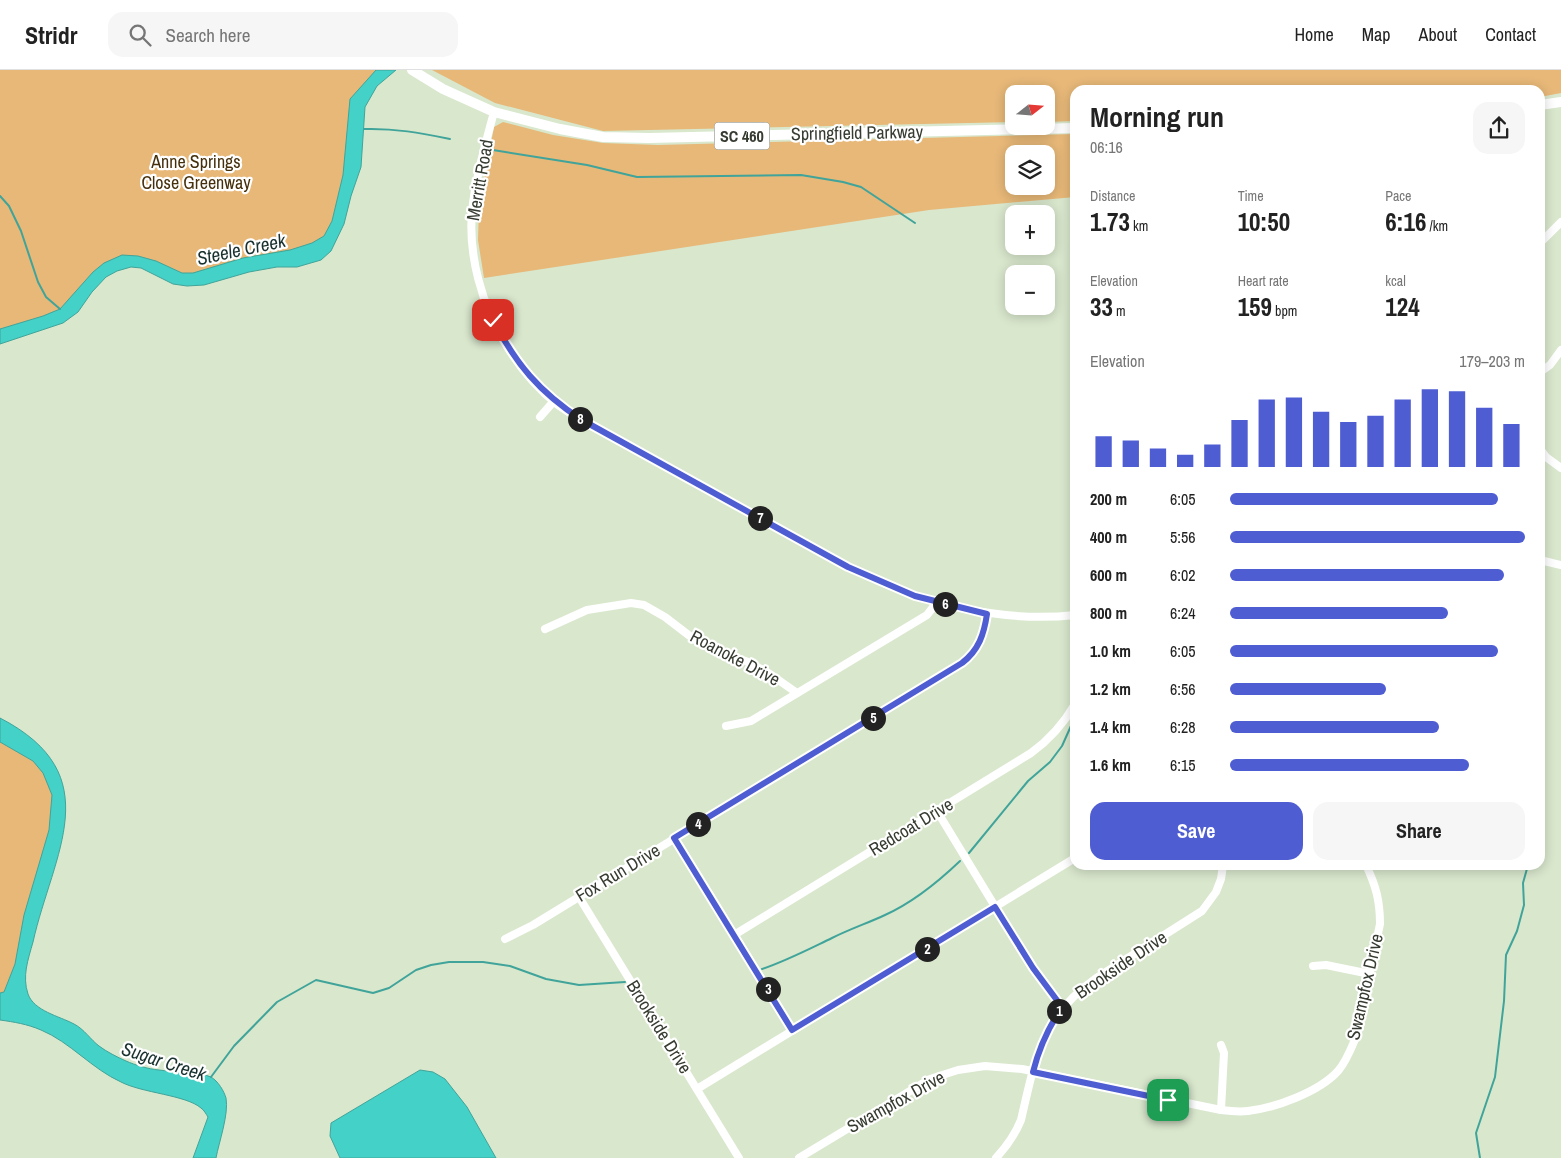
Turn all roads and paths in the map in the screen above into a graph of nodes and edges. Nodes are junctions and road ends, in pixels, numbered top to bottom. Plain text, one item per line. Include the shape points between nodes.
1 (416, 72) edge
2 (1561, 102) edge
3 (1545, 104) edge
4 (494, 112) junction
5 (1070, 128) edge
6 (1561, 222) edge
7 (1545, 238) edge
8 (1561, 350) edge
9 (1545, 368) edge
10 (554, 401) junction
11 (540, 417) dead end
12 (1545, 456) edge
13 (1561, 468) edge
14 (1545, 561) edge
15 (1561, 565) edge
16 (937, 602) junction
17 (987, 614) junction
18 (1070, 616) edge
19 (545, 629) dead end
20 (797, 693) junction
21 (1070, 712) edge
22 (726, 726) dead end
23 (937, 811) junction
24 (674, 838) junction
25 (1070, 861) edge
26 (1222, 870) edge
27 (1368, 870) edge
28 (579, 897) junction
29 (995, 907) junction
30 (734, 935) junction
31 (505, 939) dead end
32 (1313, 966) dead end
33 (1370, 974) junction
34 (1062, 1007) junction
35 (792, 1030) junction
36 (1221, 1045) dead end
37 (1033, 1072) junction
38 (697, 1089) junction
39 (1221, 1110) junction
40 (739, 1158) edge
41 (799, 1158) edge
42 (996, 1158) edge

1 - 4 main road, Springfield Parkway / SC 460 via 443,89
2 - 3 main road
4 - 5 main road, Springfield Parkway / SC 460 via 603,137
4 - 10 street, Merritt Road via 473,205 475,263 485,302 507,347
6 - 7 street
8 - 9 street
10 - 11 street
10 - 16 street, Merritt Road via 582,420 848,567
12 - 13 street
14 - 15 street
16 - 17 street, Merritt Road
16 - 20 street, Roanoke Drive via 926,615
17 - 18 street, Merritt Road
17 - 24 street, Fox Run Drive via 977,648 962,663
19 - 20 street, Roanoke Drive via 587,610 631,603 644,605 695,640 727,656 746,661
20 - 22 street via 750,721
21 - 23 street, Redcoat Drive via 1044,744
23 - 29 street
23 - 30 street, Redcoat Drive
24 - 28 street, Fox Run Drive
24 - 30 street
25 - 29 street
26 - 34 street, Brookside Drive via 1216,892 1202,911 1095,979
27 - 33 street, Swampfox Drive via 1376,885 1380,906 1380,924
28 - 31 street, Fox Run Drive
28 - 38 street, Brookside Drive
29 - 34 street
29 - 35 street
30 - 35 street
32 - 33 street via 1326,965
33 - 39 street, Swampfox Drive via 1356,1037 1338,1071 1318,1088 1265,1108 1246,1112
34 - 37 street, Brookside Drive via 1039,1048
35 - 38 street
36 - 39 street via 1224,1053
37 - 39 street, Swampfox Drive
37 - 41 street, Swampfox Drive via 985,1066 945,1073 897,1098
37 - 42 street, Brookside Drive via 1018,1130
38 - 40 street, Brookside Drive

